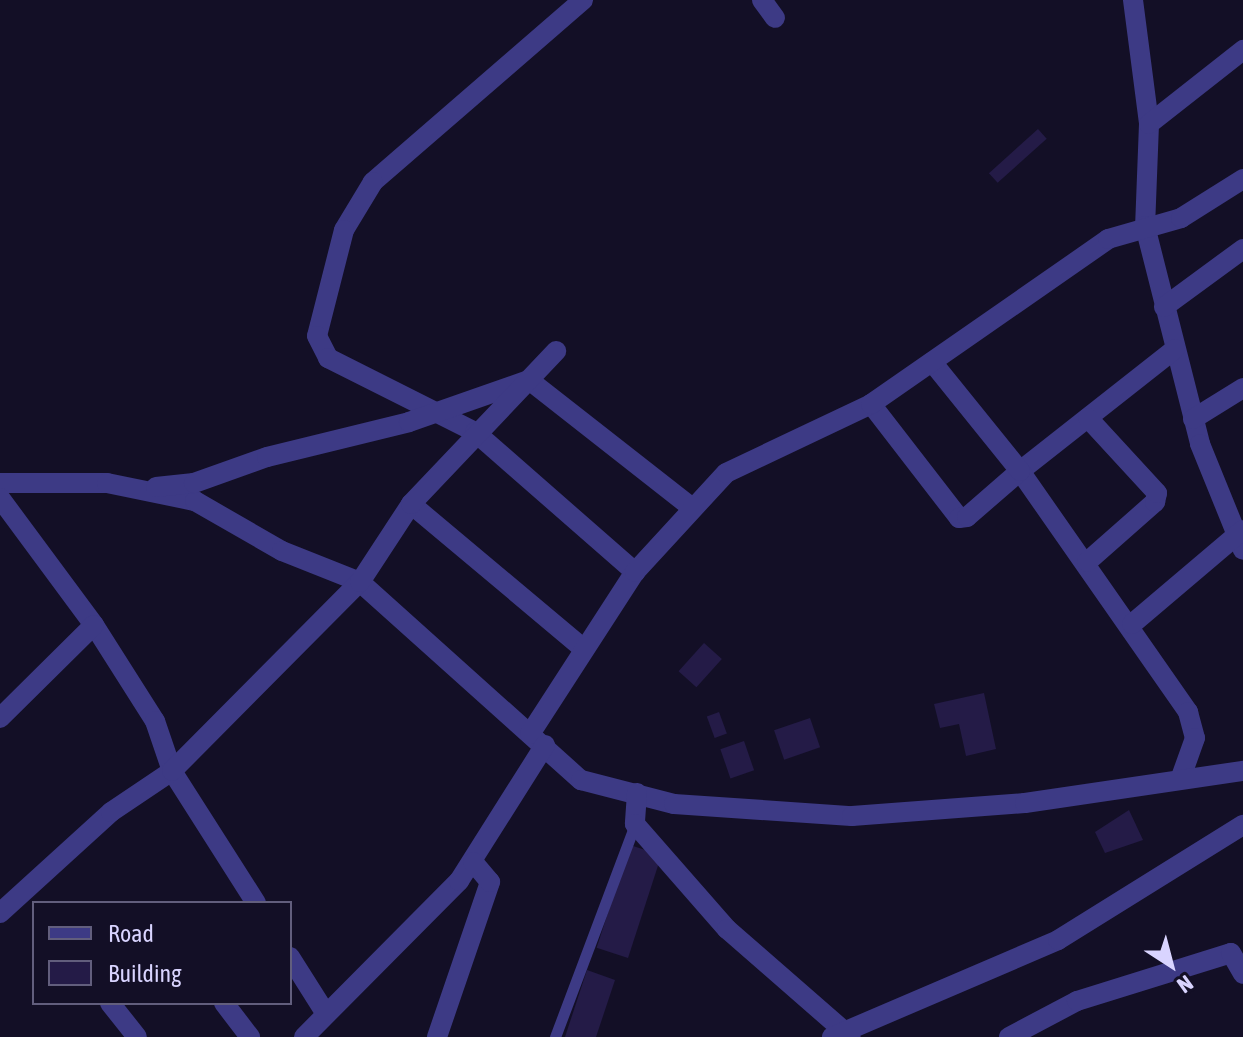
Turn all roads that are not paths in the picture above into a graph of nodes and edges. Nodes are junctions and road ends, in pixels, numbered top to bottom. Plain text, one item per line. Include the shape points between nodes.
1 (583, 0) edge
2 (762, 0) edge
3 (1140, 5) edge
4 (775, 18) dead end
5 (1243, 50) edge
6 (1149, 124) junction
7 (1243, 179) edge
8 (1145, 226) junction
9 (1243, 249) edge
10 (1164, 307) junction
11 (1175, 349) junction
12 (556, 351) dead end
13 (932, 362) junction
14 (529, 380) junction
15 (1243, 388) edge
16 (871, 404) junction
17 (436, 409) junction
18 (1088, 418) junction
19 (1193, 419) junction
20 (475, 432) junction
21 (1020, 471) junction
22 (0, 483) edge
23 (137, 489) junction
24 (0, 498) edge
25 (411, 504) junction
26 (692, 508) junction
27 (1241, 540) edge
28 (1087, 562) junction
29 (635, 572) junction
30 (360, 582) junction
31 (1132, 624) junction
32 (94, 625) junction
33 (584, 649) junction
34 (0, 718) edge
35 (538, 740) junction
36 (172, 771) junction
37 (1243, 771) edge
38 (1181, 777) junction
39 (637, 793) junction
40 (635, 824) junction
41 (1243, 825) edge
42 (473, 862) junction
43 (255, 901) edge
44 (0, 913) edge
45 (1237, 951) edge
46 (292, 960) edge
47 (1243, 974) edge
48 (112, 1005) edge
49 (226, 1005) edge
50 (326, 1014) junction
51 (841, 1035) edge
52 (137, 1037) edge
53 (250, 1037) edge
54 (304, 1037) edge
55 (437, 1037) edge
56 (555, 1037) edge
57 (1009, 1037) edge

1 - 17 street via 373,182 344,230 317,336 328,358
2 - 4 street
3 - 6 street
5 - 6 street
6 - 8 street
7 - 8 street via 1181,218
8 - 10 street
8 - 13 street via 1108,239
9 - 10 street
10 - 11 street
11 - 18 street
11 - 19 street
12 - 14 street
13 - 16 street
13 - 21 street
14 - 17 street
14 - 20 street
14 - 26 street
15 - 19 street
16 - 21 street via 959,518
16 - 26 street via 736,465
17 - 20 street
17 - 23 street via 409,422 267,457 194,483
18 - 21 street
18 - 28 street via 1157,493 1155,502
19 - 27 street
20 - 25 street
20 - 29 street
21 - 28 street
22 - 23 street
23 - 30 street via 195,501 282,551
24 - 32 street
25 - 30 street
25 - 33 street
26 - 29 street
27 - 31 street
28 - 31 street
29 - 33 street
30 - 35 street
30 - 36 street
31 - 38 street via 1194,723
32 - 34 street
32 - 36 street via 155,721
33 - 35 street
35 - 39 street via 581,780
35 - 42 street
36 - 43 street
36 - 44 street via 111,812
37 - 38 street
38 - 39 street via 1025,803 852,816 674,804
39 - 40 street
40 - 51 street via 727,929
40 - 56 lane
41 - 51 street via 1058,940
42 - 50 street via 390,958
42 - 55 street via 490,882
45 - 47 street
45 - 57 street via 1077,1001
46 - 50 street
48 - 52 street
49 - 53 street
50 - 54 street

